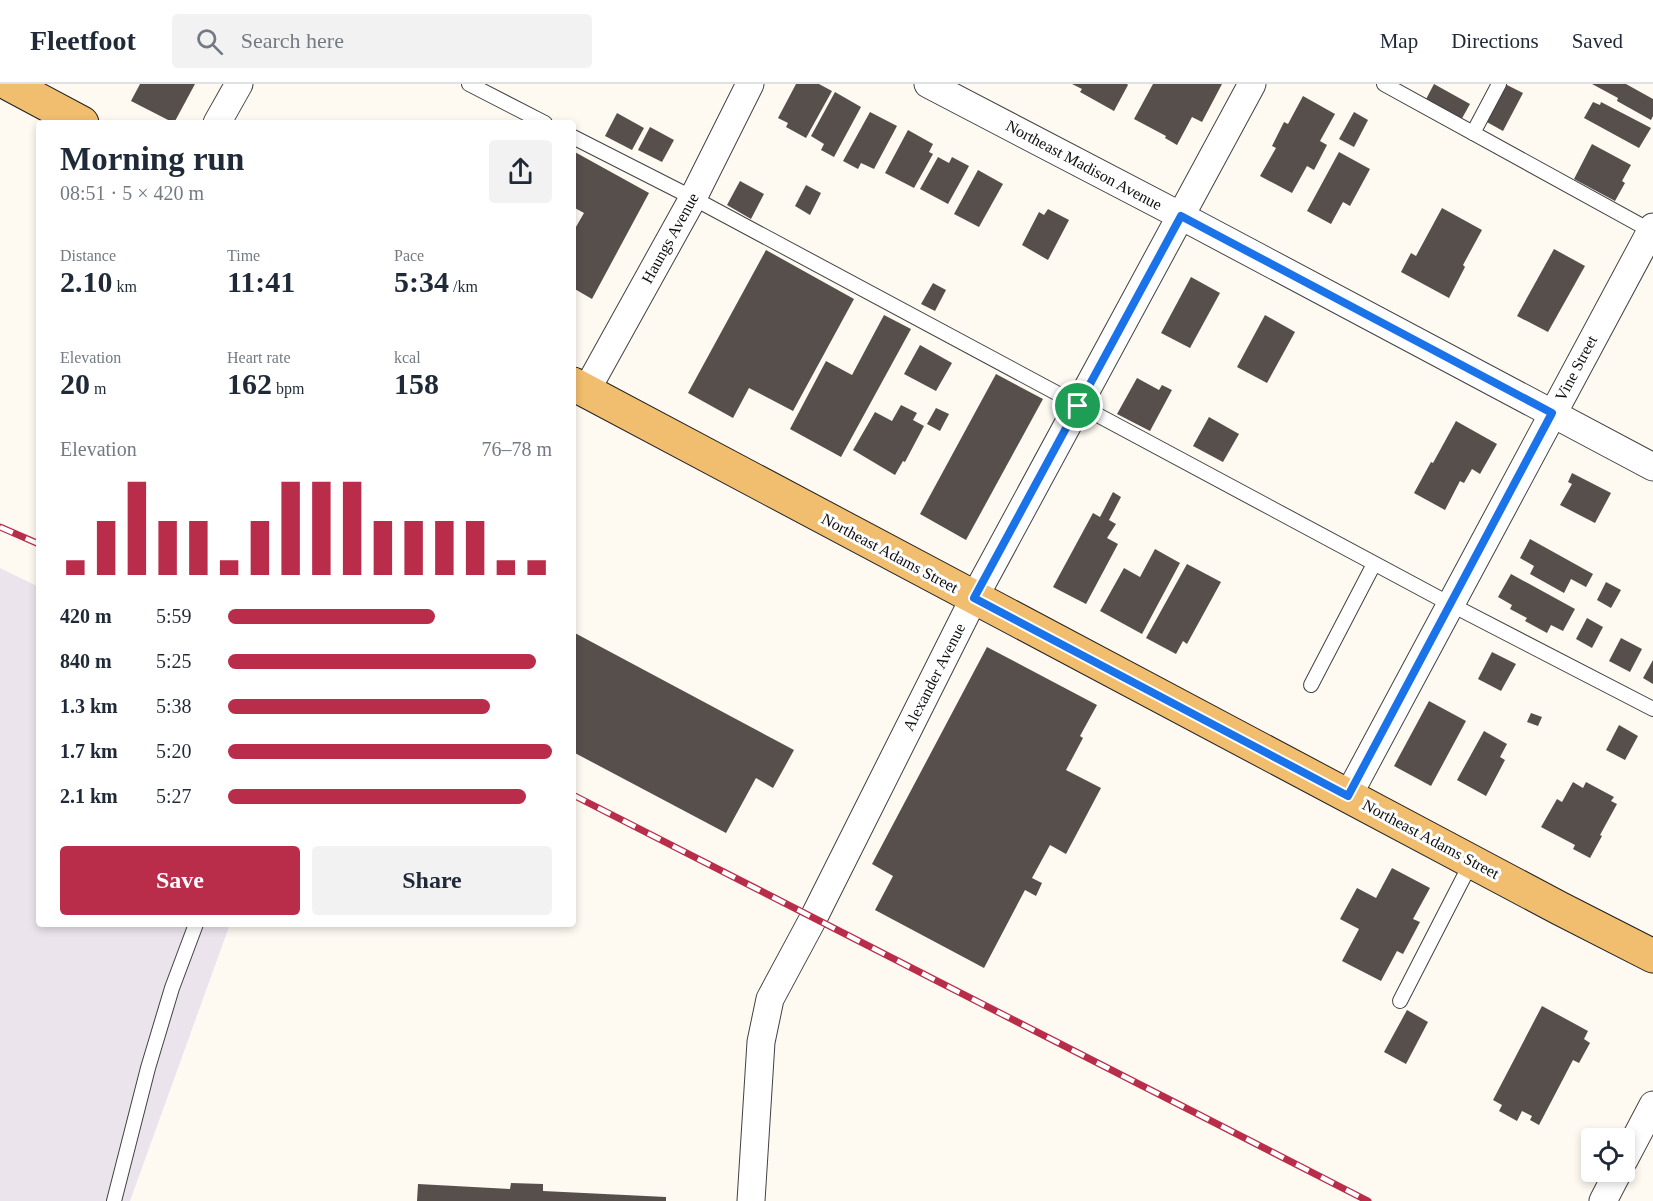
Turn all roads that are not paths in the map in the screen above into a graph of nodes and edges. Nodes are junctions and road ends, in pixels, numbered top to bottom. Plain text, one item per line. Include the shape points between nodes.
1 (9, 84) edge
2 (239, 84) edge
3 (469, 84) edge
4 (750, 84) edge
5 (928, 84) edge
6 (1252, 84) edge
7 (1384, 84) edge
8 (1499, 84) edge
9 (76, 120) edge
10 (219, 120) edge
11 (539, 120) edge
12 (1473, 133) junction
13 (576, 139) edge
14 (693, 198) junction
15 (1181, 216) junction
16 (1652, 230) edge
17 (580, 387) edge
18 (1078, 406) junction
19 (1552, 413) junction
20 (1653, 467) edge
21 (1374, 564) junction
22 (974, 598) junction
23 (1450, 604) junction
24 (1311, 685) dead end
25 (1653, 709) edge
26 (1348, 796) junction
27 (1472, 861) junction
28 (195, 927) edge
29 (1653, 956) edge
30 (1400, 1001) dead end
31 (1653, 1105) edge
32 (1635, 1139) edge
33 (1613, 1182) edge
34 (114, 1201) edge
35 (751, 1201) edge
36 (1603, 1201) edge

1 - 9 main road
2 - 10 street
3 - 11 lane
4 - 14 street, Haungs Avenue
5 - 15 street, Northeast Madison Avenue
6 - 15 street, Alexander Avenue
7 - 12 lane
8 - 12 lane
12 - 16 lane
13 - 14 lane
14 - 17 street, Haungs Avenue
14 - 18 lane
15 - 18 street, Alexander Avenue
15 - 19 street, Northeast Madison Avenue
16 - 19 street, Vine Street
17 - 22 main road, Northeast Adams Street
18 - 21 lane
18 - 22 street, Alexander Avenue
19 - 20 street, Northeast Madison Avenue
19 - 23 street, Vine Street
21 - 23 lane
21 - 24 lane
22 - 26 main road, Northeast Adams Street
22 - 35 street, Alexander Avenue via 770,999 761,1042
23 - 25 lane
23 - 26 street, Vine Street
26 - 27 main road, Northeast Adams Street
27 - 29 main road, Northeast Adams Street
27 - 30 lane
28 - 34 lane via 172,988
31 - 32 street
33 - 36 street

